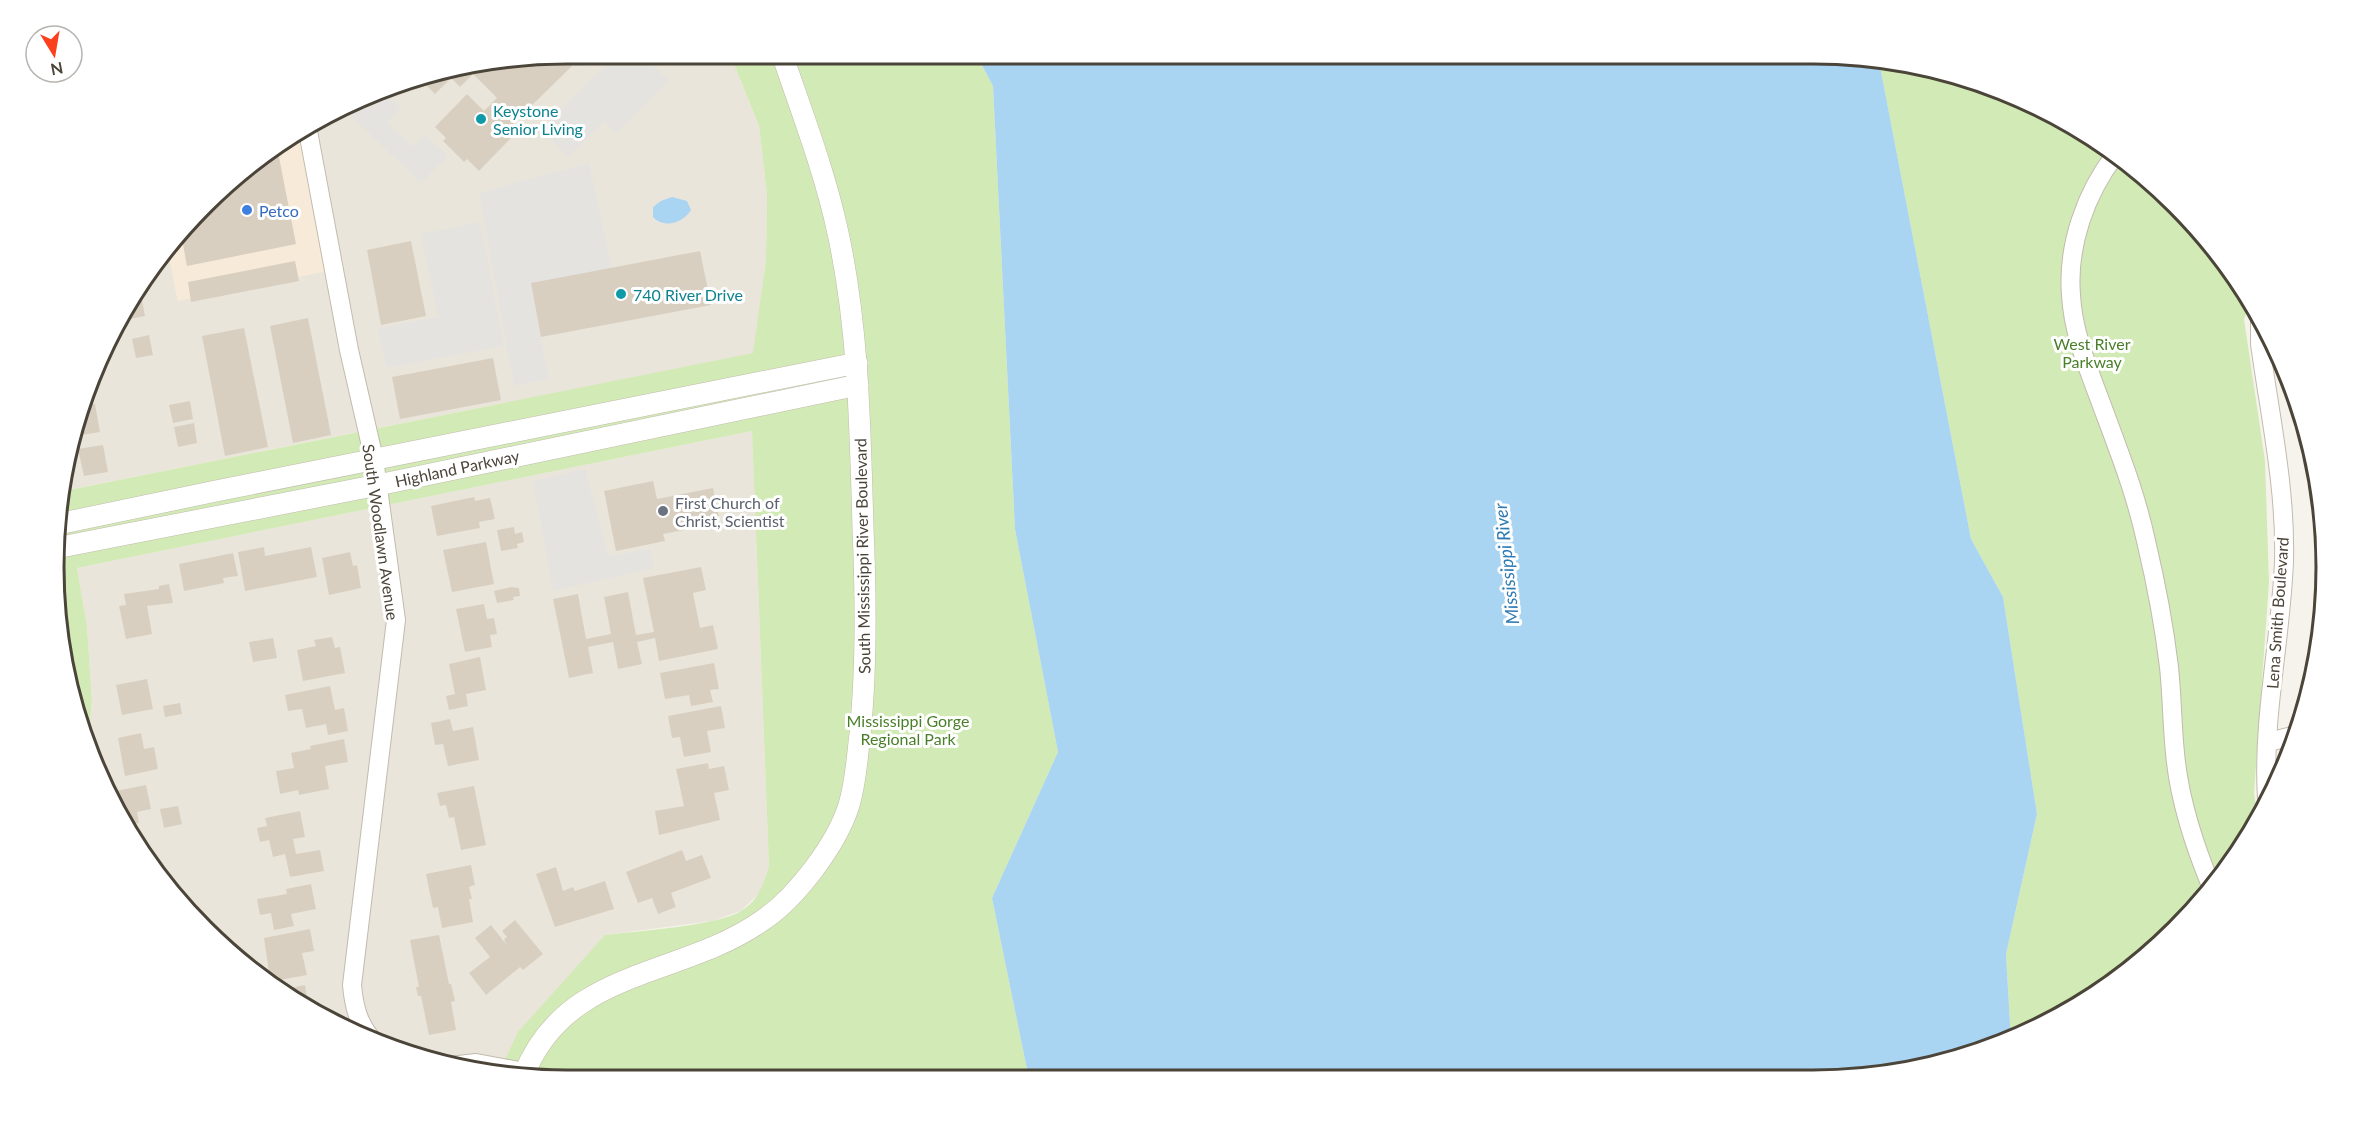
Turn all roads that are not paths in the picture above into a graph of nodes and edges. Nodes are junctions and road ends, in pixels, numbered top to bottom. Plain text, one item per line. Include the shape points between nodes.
1 (785, 64) edge
2 (309, 136) edge
3 (2110, 161) edge
4 (2260, 338) edge
5 (856, 363) junction
6 (858, 385) junction
7 (720, 389) junction
8 (730, 412) junction
9 (574, 418) junction
10 (579, 442) junction
11 (374, 459) junction
12 (378, 485) junction
13 (67, 522) edge
14 (65, 546) edge
15 (2286, 738) edge
16 (2269, 742) junction
17 (2266, 784) edge
18 (2208, 878) edge
19 (364, 1027) edge
20 (526, 1068) edge

1 - 5 street, South Mississippi River Boulevard via 837,231 853,314
2 - 11 street, South Woodlawn Avenue
3 - 18 street via 2090,193 2082,215 2070,294 2079,346 2133,493 2146,540 2164,631 2179,782 2194,842
4 - 16 street, Lena Smith Boulevard via 2280,479 2284,559
5 - 6 street, South Mississippi River Boulevard
5 - 7 street, Highland Parkway
6 - 8 street, Highland Parkway
6 - 20 street, South Mississippi River Boulevard via 866,648 857,762 848,807 835,835 801,886 763,921 726,940 600,990 575,1005 539,1043
7 - 8 street
7 - 9 street, Highland Parkway
8 - 10 street, Highland Parkway
9 - 10 street
9 - 11 street, Highland Parkway
10 - 12 street, Highland Parkway
11 - 12 street, South Woodlawn Avenue
11 - 13 street, Highland Parkway
12 - 14 street, Highland Parkway
12 - 19 street, South Woodlawn Avenue via 396,620 352,985 354,1007
15 - 16 street
16 - 17 street, Lena Smith Boulevard

